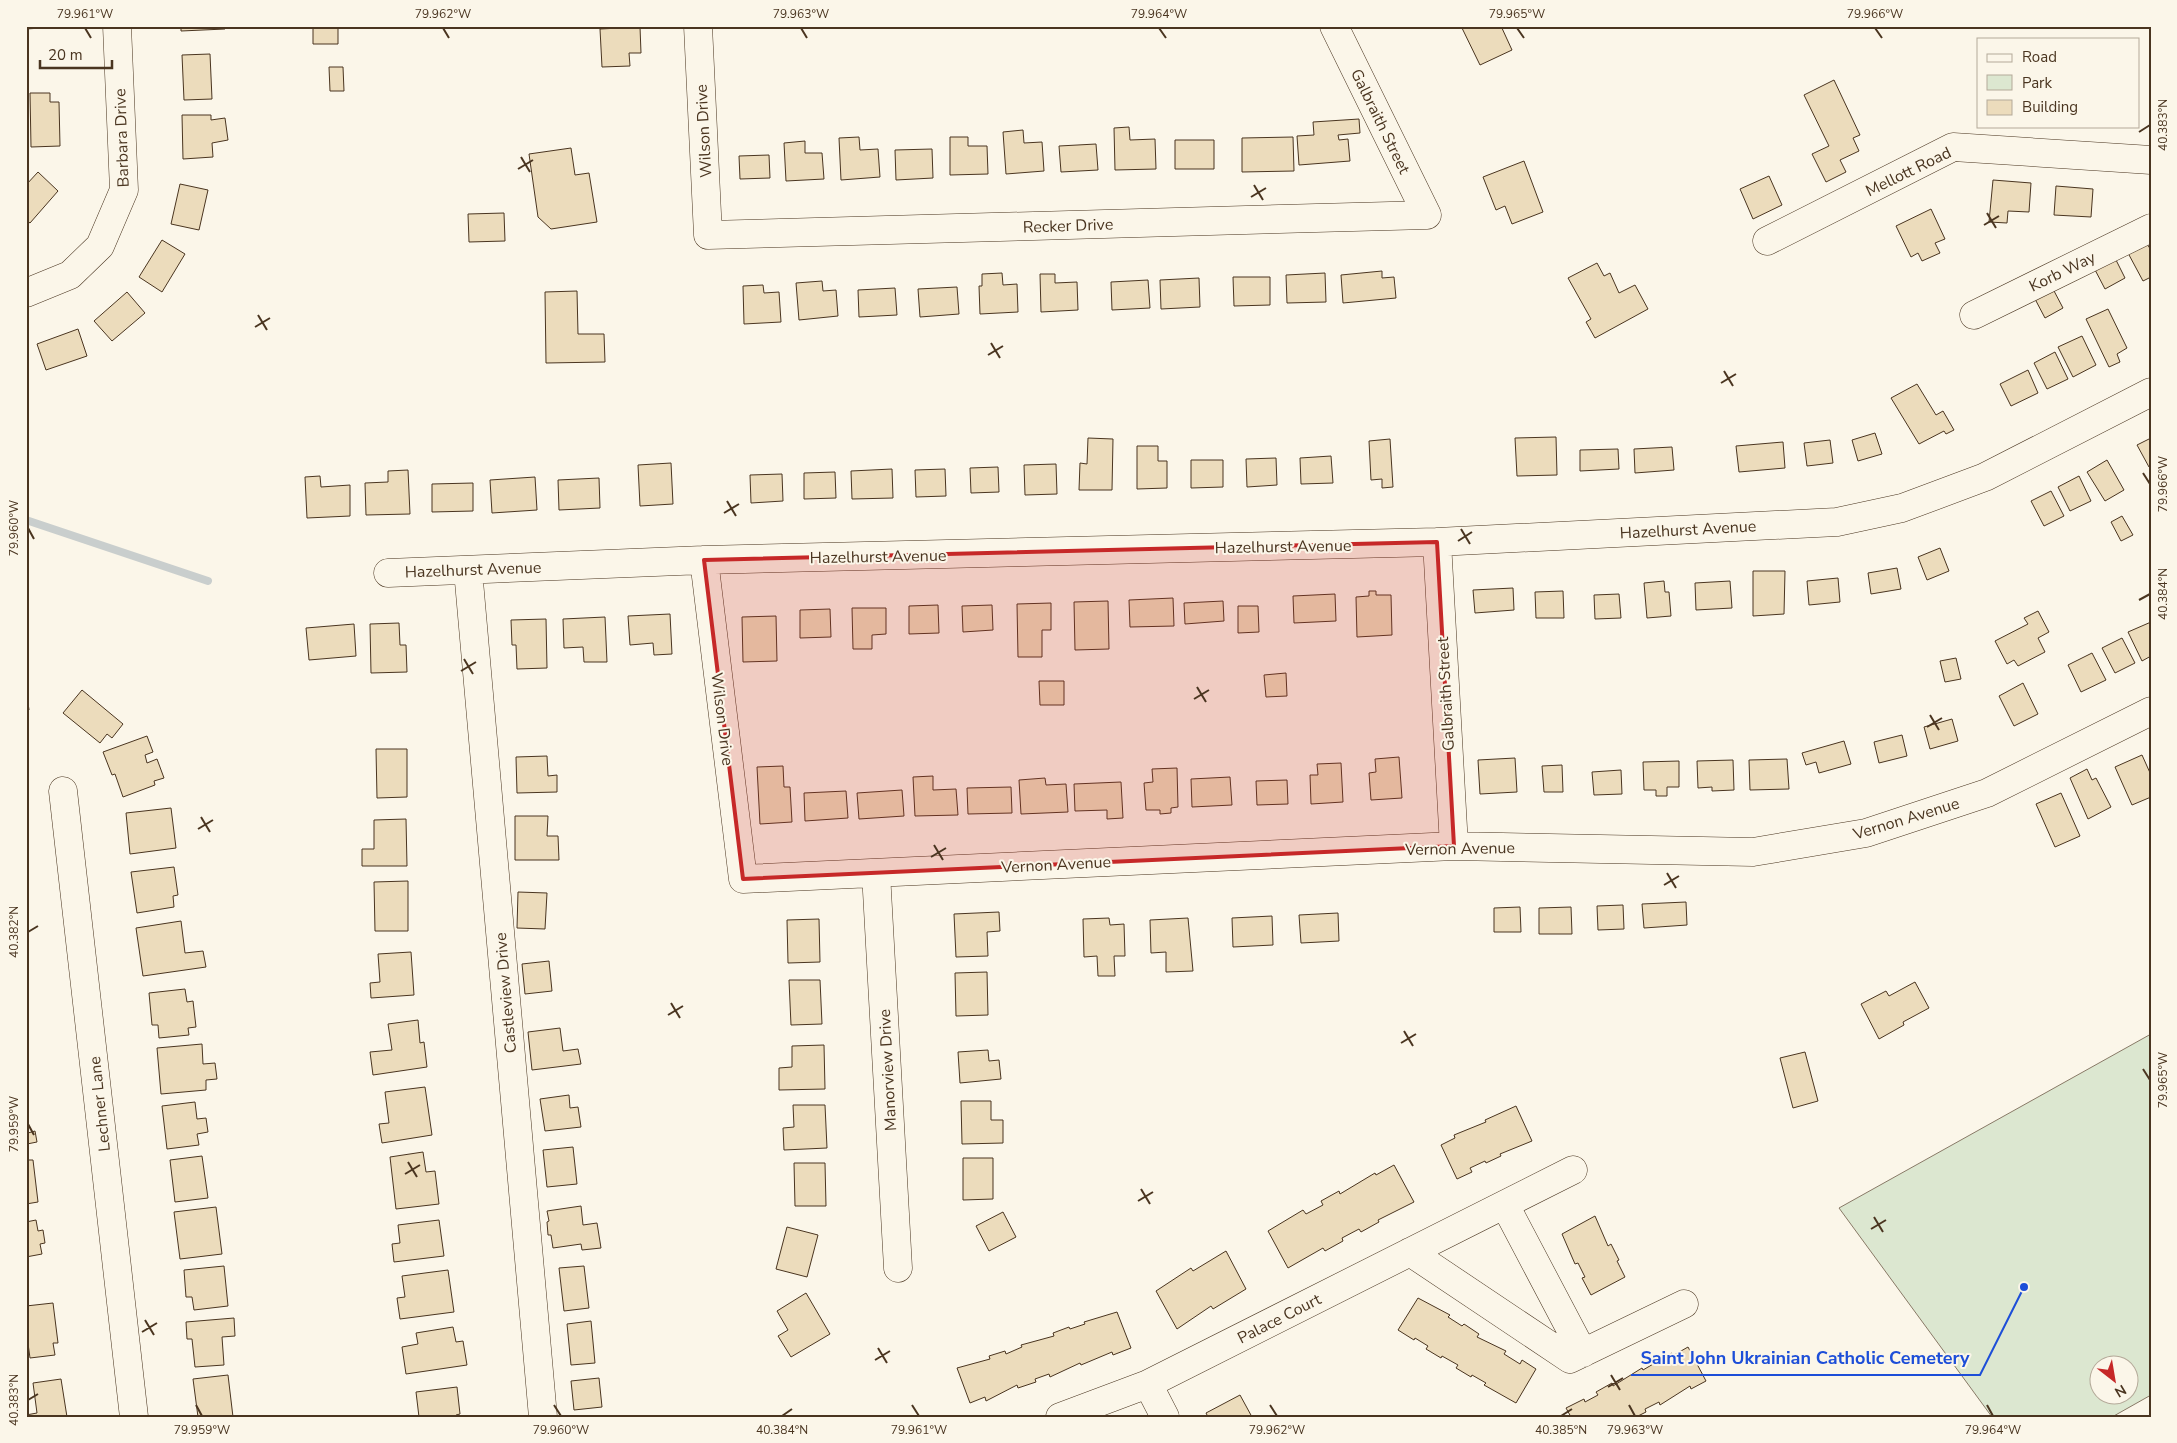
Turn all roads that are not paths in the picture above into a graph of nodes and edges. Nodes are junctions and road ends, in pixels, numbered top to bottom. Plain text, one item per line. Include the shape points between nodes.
1 (116, 26) edge
2 (698, 26) edge
3 (1334, 26) edge
4 (2151, 160) edge
5 (1427, 215) joint
6 (2151, 228) edge
7 (708, 235) joint
8 (1767, 241) dead end
9 (26, 293) edge
10 (1974, 315) dead end
11 (2151, 392) edge
12 (1437, 542) junction
13 (704, 560) junction
14 (468, 570) junction
15 (388, 573) dead end
16 (2151, 710) edge
17 (63, 791) dead end
18 (1454, 846) junction
19 (876, 873) junction
20 (743, 878) joint
21 (1573, 1170) dead end
22 (1505, 1204) junction
23 (1410, 1252) junction
24 (898, 1268) dead end
25 (1684, 1304) dead end
26 (1583, 1354) junction
27 (1148, 1384) junction
28 (134, 1417) edge
29 (543, 1417) edge
30 (1060, 1417) edge
31 (1165, 1417) edge

1 - 9 street, Barbara Drive via 124,190 100,246 70,275
2 - 7 street, Wilson Drive
3 - 5 street, Galbraith Street
4 - 8 street, Mellott Road via 1953,147
5 - 7 street, Recker Drive
6 - 10 street, Korb Way
11 - 12 street, Hazelhurst Avenue via 1985,477 1902,508 1837,522
12 - 13 street, Hazelhurst Avenue
12 - 18 street, Galbraith Street
13 - 14 street, Hazelhurst Avenue
13 - 20 street, Wilson Drive
14 - 15 street, Hazelhurst Avenue
14 - 29 street, Castleview Drive
16 - 18 street, Vernon Avenue via 1987,793 1866,834 1753,852
17 - 28 street, Lechner Lane
18 - 19 street, Vernon Avenue
19 - 20 street, Vernon Avenue
19 - 24 street, Manorview Drive
21 - 22 street, Palace Court
22 - 23 street, Palace Court
22 - 26 street
23 - 26 street via 1570,1359
23 - 27 street, Palace Court
25 - 26 street
27 - 30 street, Palace Court
27 - 31 street

